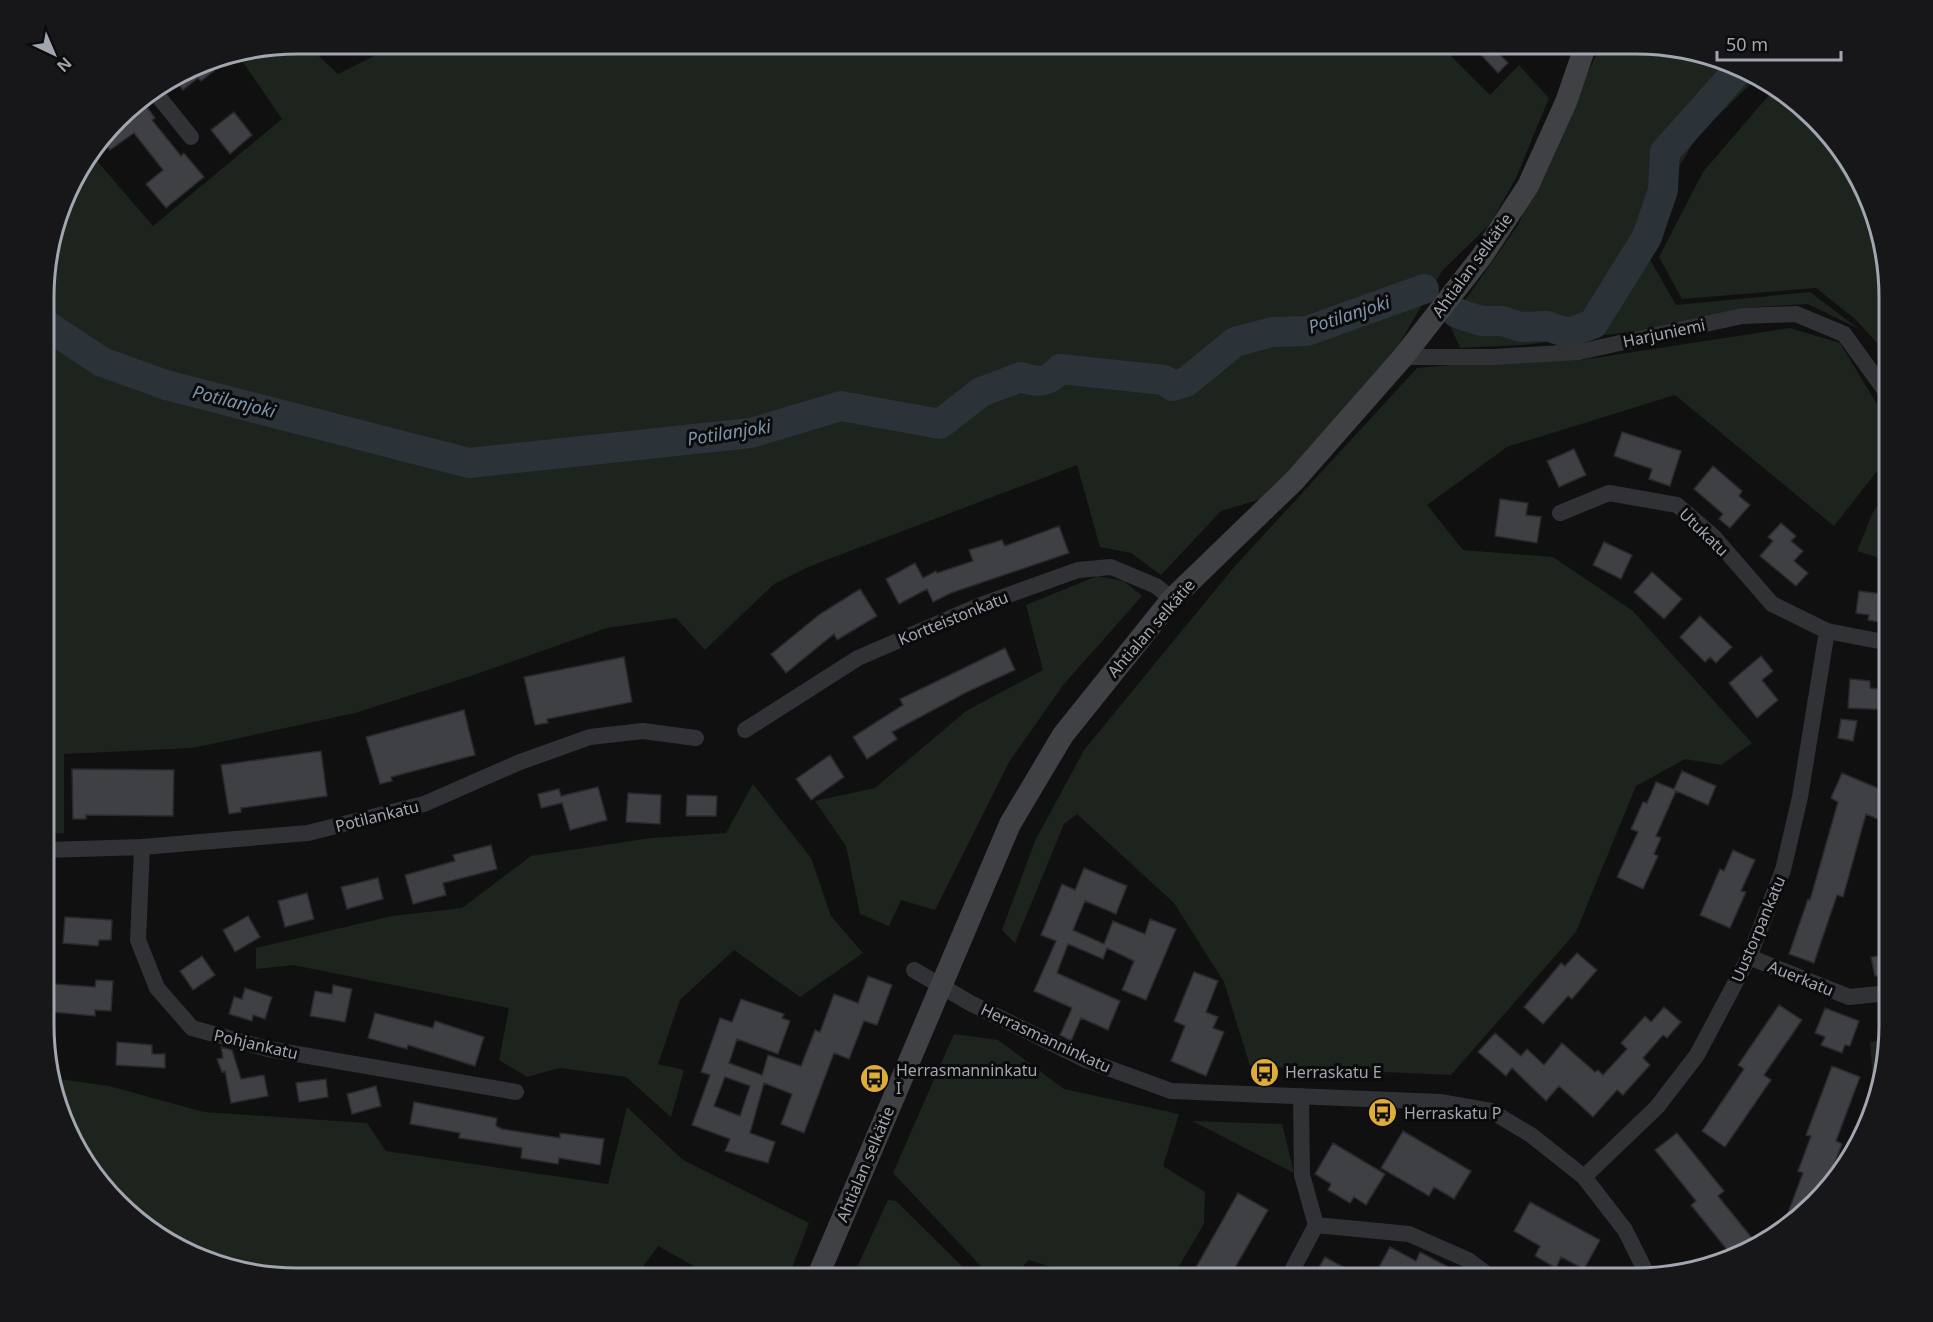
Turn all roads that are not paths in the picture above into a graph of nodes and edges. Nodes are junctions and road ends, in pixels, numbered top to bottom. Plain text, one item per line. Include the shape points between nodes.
1 (1583, 54) edge
2 (159, 97) edge
3 (191, 137) dead end
4 (1403, 357) junction
5 (1879, 382) edge
6 (1560, 513) dead end
7 (1172, 599) junction
8 (1827, 632) junction
9 (1879, 641) edge
10 (745, 730) dead end
11 (696, 738) dead end
12 (142, 847) junction
13 (54, 849) edge
14 (1749, 957) junction
15 (914, 970) dead end
16 (941, 986) junction
17 (1879, 994) edge
18 (516, 1092) dead end
19 (1301, 1096) junction
20 (1584, 1177) junction
21 (1316, 1224) junction
22 (821, 1268) edge
23 (1293, 1268) edge
24 (1479, 1268) edge
25 (1644, 1268) edge

1 - 4 street, Ahtialan selkätie via 1566,102 1528,186 1482,256
2 - 3 street
4 - 5 street, Harjuniemi via 1493,357 1579,351 1742,316 1796,314 1844,334
4 - 7 street, Ahtialan selkätie via 1295,480
6 - 8 street, Utukatu via 1609,493 1677,506 1713,536 1772,604
7 - 10 street, Kortteistonkatu via 1156,586 1111,567 1078,570 978,606 858,658
7 - 16 street, Ahtialan selkätie via 1057,745 1010,824
8 - 9 street, Utukatu
8 - 14 street, Uustorpankatu via 1800,797 1783,870
11 - 12 street, Potilankatu via 643,731 590,738 520,762 424,804 355,822 298,834
12 - 13 street, Potilankatu
12 - 18 street, Pohjankatu via 138,940 157,988 192,1029 268,1049
14 - 17 street, Auerkatu via 1849,997
14 - 20 street, Uustorpankatu via 1697,1055 1657,1107
15 - 16 street, Herrasmanninkatu
16 - 19 street, Herrasmanninkatu via 1086,1060 1171,1091
16 - 22 street, Ahtialan selkätie
19 - 20 street, Herrasmanninkatu via 1440,1101 1491,1111 1531,1135
19 - 21 street via 1302,1175
20 - 25 street, Herrasmanninkatu via 1625,1230
21 - 23 street
21 - 24 street via 1409,1234

